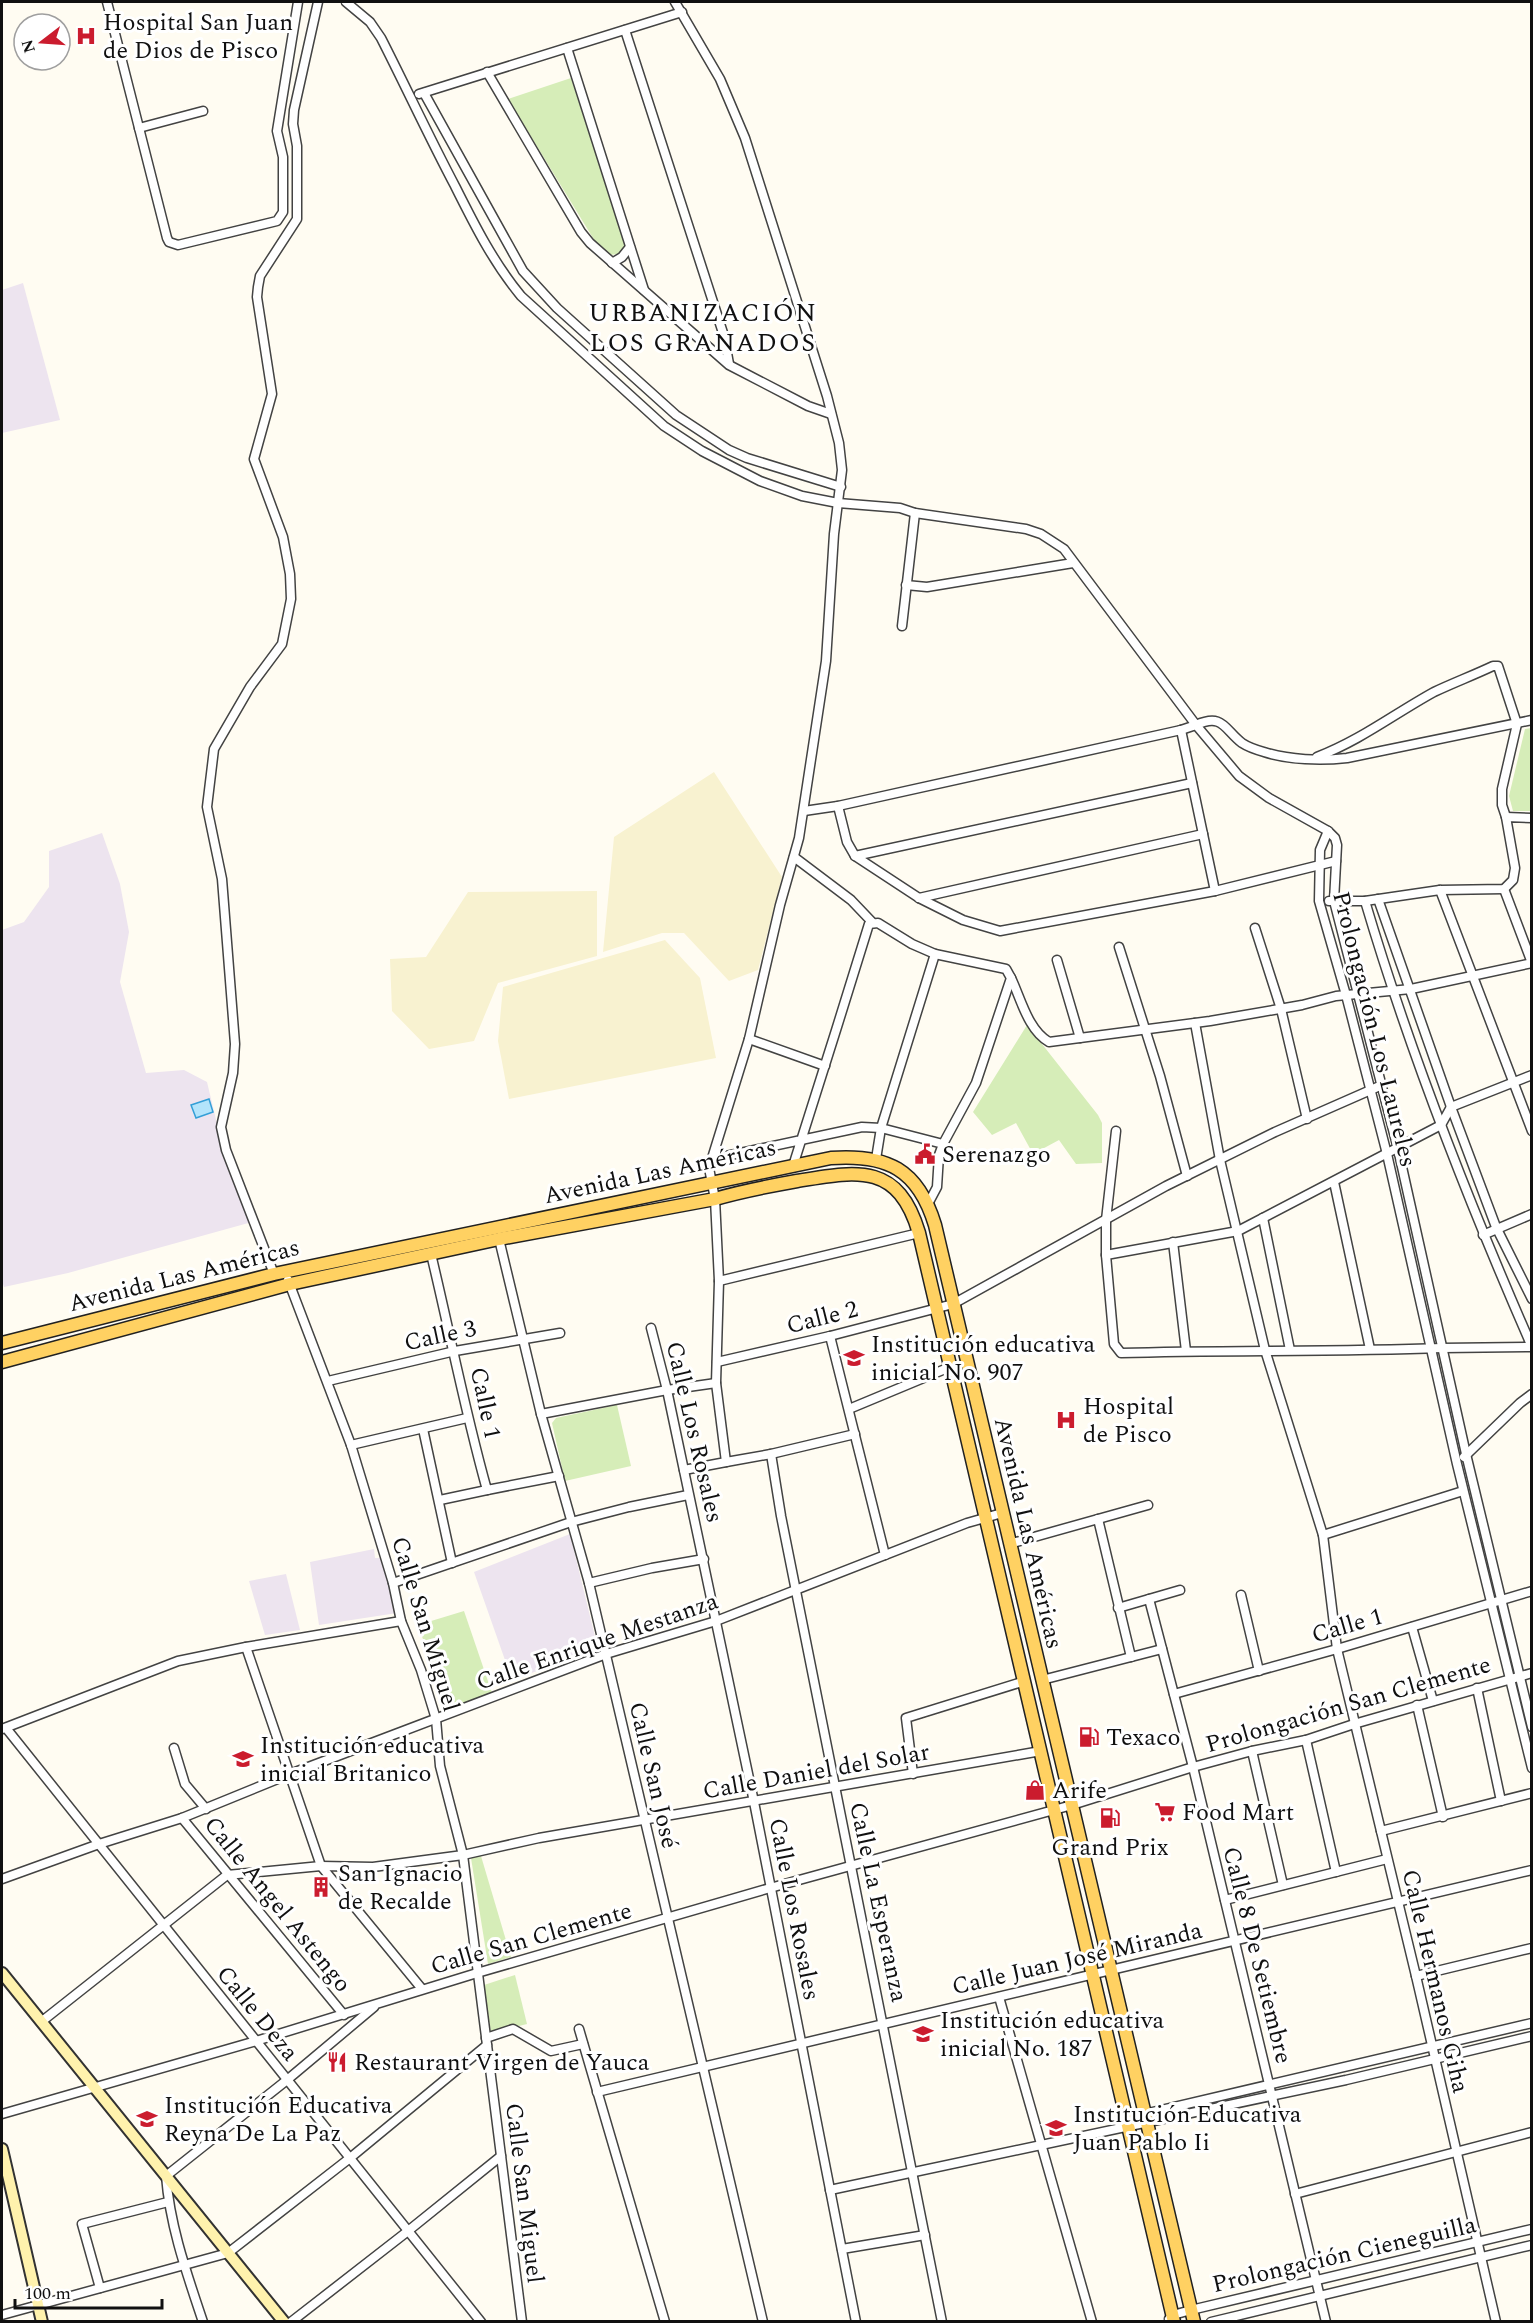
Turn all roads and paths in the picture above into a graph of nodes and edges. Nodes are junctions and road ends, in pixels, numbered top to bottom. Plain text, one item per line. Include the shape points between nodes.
1 (108, 2) edge
2 (298, 2) edge
3 (318, 2) edge
4 (346, 2) edge
5 (675, 2) edge
6 (682, 12) junction
7 (625, 30) junction
8 (567, 48) junction
9 (488, 72) junction
10 (424, 93) junction
11 (410, 96) junction
12 (203, 111) dead end
13 (139, 128) junction
14 (630, 247) junction
15 (612, 263) junction
16 (644, 290) junction
17 (729, 365) junction
18 (831, 414) junction
19 (841, 487) junction
20 (838, 503) junction
21 (915, 513) junction
22 (1073, 563) junction
23 (906, 585) junction
24 (902, 626) dead end
25 (1532, 720) edge
26 (1517, 724) junction
27 (1196, 725) junction
28 (1180, 730) junction
29 (1313, 759) junction
30 (1192, 783) junction
31 (837, 806) junction
32 (804, 811) junction
33 (1506, 817) junction
34 (1532, 818) edge
35 (1328, 831) junction
36 (1203, 834) junction
37 (855, 856) junction
38 (794, 857) junction
39 (1336, 861) junction
40 (1319, 865) junction
41 (1504, 889) junction
42 (1440, 890) junction
43 (1215, 891) junction
44 (919, 898) junction
45 (1378, 899) junction
46 (1319, 901) junction
47 (1334, 901) junction
48 (1365, 901) junction
49 (872, 922) junction
50 (1255, 927) dead end
51 (1119, 947) dead end
52 (936, 954) junction
53 (1057, 960) dead end
54 (1532, 963) edge
55 (1472, 975) junction
56 (1011, 978) junction
57 (1411, 988) junction
58 (1392, 991) junction
59 (1358, 994) junction
60 (1346, 995) junction
61 (1281, 1009) junction
62 (1195, 1023) junction
63 (1144, 1028) junction
64 (1080, 1038) junction
65 (749, 1039) junction
66 (825, 1066) junction
67 (1532, 1075) edge
68 (1513, 1083) junction
69 (1382, 1085) junction
70 (1371, 1090) junction
71 (1451, 1107) junction
72 (1307, 1119) junction
73 (1441, 1125) junction
74 (881, 1128) junction
75 (1116, 1131) dead end
76 (1532, 1131) edge
77 (801, 1141) junction
78 (943, 1144) junction
79 (1398, 1149) junction
80 (1387, 1154) junction
81 (712, 1159) junction
82 (876, 1159) junction
83 (1220, 1160) junction
84 (793, 1166) junction
85 (1186, 1176) junction
86 (1334, 1182) junction
87 (712, 1184) junction
88 (715, 1199) junction
89 (928, 1204) junction
90 (1532, 1214) edge
91 (1263, 1218) junction
92 (1106, 1220) junction
93 (1496, 1227) junction
94 (1238, 1231) junction
95 (919, 1233) junction
96 (1483, 1235) junction
97 (499, 1239) junction
98 (1173, 1242) junction
99 (430, 1254) junction
100 (1106, 1255) junction
101 (280, 1272) junction
102 (719, 1281) junction
103 (290, 1284) junction
104 (218, 1288) junction
105 (1532, 1299) edge
106 (222, 1302) junction
107 (953, 1304) junction
108 (936, 1308) junction
109 (651, 1328) dead end
110 (560, 1333) dead end
111 (830, 1336) junction
112 (524, 1338) junction
113 (2, 1343) edge
114 (1532, 1347) edge
115 (1442, 1348) junction
116 (1370, 1349) junction
117 (1430, 1349) junction
118 (1265, 1350) junction
119 (1290, 1350) junction
120 (455, 1351) junction
121 (1185, 1351) junction
122 (2, 1362) edge
123 (717, 1362) junction
124 (950, 1367) junction
125 (328, 1380) junction
126 (716, 1383) junction
127 (667, 1390) junction
128 (1532, 1394) edge
129 (849, 1409) junction
130 (541, 1414) junction
131 (467, 1418) junction
132 (423, 1429) junction
133 (855, 1434) junction
134 (351, 1445) junction
135 (771, 1454) junction
136 (1466, 1455) junction
137 (726, 1462) junction
138 (1457, 1464) junction
139 (684, 1470) junction
140 (559, 1476) junction
141 (487, 1490) junction
142 (1463, 1491) junction
143 (688, 1495) junction
144 (440, 1500) junction
145 (1148, 1505) dead end
146 (1002, 1513) junction
147 (986, 1517) junction
148 (1098, 1519) junction
149 (571, 1522) junction
150 (1323, 1535) junction
151 (1009, 1544) junction
152 (885, 1555) junction
153 (704, 1559) junction
154 (452, 1563) junction
155 (393, 1583) junction
156 (589, 1583) junction
157 (796, 1589) junction
158 (1180, 1590) dead end
159 (1532, 1591) edge
160 (1241, 1595) dead end
161 (1149, 1599) junction
162 (1500, 1600) junction
163 (1490, 1603) junction
164 (1118, 1608) junction
165 (716, 1621) junction
166 (401, 1622) junction
167 (1412, 1627) junction
168 (246, 1647) junction
169 (1162, 1649) junction
170 (1336, 1649) junction
171 (606, 1654) junction
172 (1131, 1657) junction
173 (1259, 1671) junction
174 (1532, 1673) edge
175 (1519, 1676) junction
176 (1508, 1679) junction
177 (1042, 1680) junction
178 (1025, 1681) junction
179 (1477, 1688) junction
180 (1174, 1694) junction
181 (1433, 1701) junction
182 (1417, 1705) junction
183 (436, 1719) junction
184 (1052, 1719) junction
185 (1034, 1722) junction
186 (1354, 1724) junction
187 (1532, 1727) edge
188 (4, 1728) edge
189 (1306, 1740) junction
190 (174, 1748) dead end
191 (1041, 1751) junction
192 (1252, 1751) junction
193 (1193, 1767) junction
194 (1532, 1768) edge
195 (290, 1774) junction
196 (913, 1774) junction
197 (836, 1787) junction
198 (1532, 1793) edge
199 (1501, 1801) junction
200 (754, 1802) junction
201 (1072, 1805) junction
202 (206, 1809) junction
203 (1055, 1810) junction
204 (1443, 1817) junction
205 (182, 1818) junction
206 (645, 1821) junction
207 (1381, 1831) junction
208 (99, 1844) junction
209 (463, 1855) junction
210 (1388, 1859) junction
211 (321, 1866) junction
212 (851, 1867) junction
213 (1532, 1870) edge
214 (1336, 1872) junction
215 (227, 1875) junction
216 (2, 1879) edge
217 (1283, 1885) junction
218 (770, 1888) junction
219 (1225, 1900) junction
220 (1398, 1902) junction
221 (668, 1919) junction
222 (163, 1925) junction
223 (1234, 1941) junction
224 (1532, 1948) edge
225 (1112, 1970) junction
226 (2, 1973) edge
227 (477, 1973) junction
228 (1093, 1974) junction
229 (1416, 1976) junction
230 (422, 1989) junction
231 (999, 1997) junction
232 (378, 2004) junction
233 (344, 2015) junction
234 (41, 2022) junction
235 (1532, 2023) edge
236 (884, 2024) junction
237 (579, 2030) dead end
238 (1532, 2036) edge
239 (256, 2041) junction
240 (486, 2042) junction
241 (583, 2044) junction
242 (801, 2044) junction
243 (1432, 2046) junction
244 (1435, 2060) junction
245 (703, 2067) junction
246 (287, 2080) junction
247 (1270, 2085) junction
248 (94, 2087) junction
249 (597, 2092) junction
250 (1273, 2096) junction
251 (2, 2114) edge
252 (1147, 2118) junction
253 (1128, 2122) junction
254 (1532, 2132) edge
255 (1041, 2145) junction
256 (2, 2149) edge
257 (1456, 2151) junction
258 (501, 2156) junction
259 (350, 2158) junction
260 (913, 2173) junction
261 (166, 2176) junction
262 (830, 2190) junction
263 (1295, 2194) junction
264 (168, 2202) junction
265 (1532, 2229) edge
266 (408, 2231) junction
267 (925, 2235) junction
268 (1477, 2242) junction
269 (1532, 2245) edge
270 (842, 2248) junction
271 (228, 2253) junction
272 (1481, 2258) junction
273 (183, 2265) junction
274 (1316, 2280) junction
275 (100, 2288) junction
276 (1320, 2295) junction
277 (39, 2306) junction
278 (2, 2315) edge
279 (1193, 2316) edge
280 (1172, 2319) edge
281 (42, 2322) edge
282 (203, 2322) edge
283 (284, 2322) edge
284 (291, 2322) edge
285 (481, 2322) edge
286 (522, 2322) edge
287 (665, 2322) edge
288 (763, 2322) edge
289 (856, 2322) edge
290 (942, 2322) edge
291 (1092, 2322) edge
292 (1211, 2322) edge
293 (1326, 2322) edge
294 (1496, 2322) edge

1 - 13 street
2 - 13 street via 277,131 283,157 281,218 178,245 169,242
3 - 101 street, Calle San Miguel via 294,110 297,219 261,276 257,297 273,394 254,459 283,537 291,599 282,644 250,687 214,749 207,807 222,879 235,1044 221,1126 226,1150
4 - 11 street via 370,22 381,38
5 - 6 street
6 - 7 street
6 - 18 street via 716,71 738,120
7 - 8 street
7 - 17 street via 724,336
8 - 9 street
8 - 14 street
9 - 10 street
9 - 15 street via 581,232
10 - 11 street
10 - 19 street via 523,271 557,308 676,415 729,450
11 - 20 street via 491,255 521,296 639,405 684,440 760,481 802,496
12 - 13 street
14 - 15 street
14 - 16 street
15 - 16 street
16 - 17 street
17 - 18 street
18 - 19 street via 841,458
19 - 20 street
20 - 21 street via 900,508
20 - 32 street via 826,661
21 - 22 street via 1041,534 1064,549
21 - 23 street
22 - 23 street via 927,587
22 - 27 street
23 - 24 street
25 - 26 street
26 - 29 street via 1372,754
26 - 29 street via 1495,666 1434,693 1376,729
26 - 33 street via 1502,789
27 - 28 street
27 - 29 street via 1217,721 1244,745 1265,753
27 - 35 street via 1239,776
28 - 30 street
28 - 31 street
30 - 36 street
30 - 37 street
31 - 32 street
31 - 37 street
32 - 38 street
33 - 34 street
33 - 41 street via 1515,868 1513,880
35 - 39 street, Prolongación Los Laureles via 1336,841
35 - 40 street, Prolongación Los Laureles
36 - 43 street
36 - 44 street
37 - 44 street
38 - 49 street via 851,900
38 - 65 street
39 - 40 street
39 - 47 street, Prolongación Los Laureles
40 - 43 street
40 - 46 street, Prolongación Los Laureles
41 - 42 street
41 - 54 street
42 - 45 street
42 - 55 street
43 - 44 street via 1000,931 963,920
45 - 48 street
45 - 57 street
46 - 47 street
46 - 60 street, Prolongación Los Laureles
47 - 48 street
47 - 59 street, Prolongación Los Laureles
48 - 58 street
49 - 52 street
49 - 66 street
50 - 61 street
51 - 63 street
52 - 56 street via 1001,967
52 - 74 street
53 - 64 street
54 - 55 street
55 - 57 street
55 - 68 street
56 - 64 street via 1040,1036 1049,1042
56 - 78 street via 976,1083
57 - 58 street
57 - 71 street
58 - 59 street
58 - 73 street
59 - 60 street
59 - 69 street, Prolongación Los Laureles
60 - 61 street
60 - 70 street, Prolongación Los Laureles
61 - 62 street
61 - 72 street
62 - 63 street
62 - 83 street, Calle Hermanos Giha
63 - 64 street
63 - 85 street
65 - 66 street
65 - 81 street
66 - 77 street
67 - 68 street
68 - 71 street
68 - 76 street
69 - 70 street, Calle 2
69 - 79 street, Prolongación Los Laureles
70 - 72 street, Calle 2
70 - 80 street, Prolongación Los Laureles
71 - 73 street
71 - 93 street
72 - 83 street, Calle 2
73 - 79 street
73 - 96 street
74 - 77 street via 862,1127
74 - 78 street
74 - 82 street
75 - 92 street
77 - 81 street
77 - 84 street
78 - 89 street via 937,1187
79 - 80 street
79 - 115 street, Prolongación Los Laureles
80 - 86 street
80 - 117 street, Prolongación Los Laureles
81 - 87 street
82 - 84 main road, Avenida Las Américas via 850,1156
82 - 89 main road, Avenida Las Américas via 910,1179
83 - 85 street, Calle 2
83 - 94 street, Calle Hermanos Giha
84 - 87 main road, Avenida Las Américas
85 - 92 street, Calle 2
86 - 91 street
86 - 116 street
87 - 88 street
87 - 101 main road, Avenida Las Américas
88 - 95 main road, Avenida Las Américas via 842,1173 862,1174 882,1180 899,1192
88 - 97 main road, Avenida Las Américas
88 - 102 street
89 - 107 main road, Avenida Las Américas
90 - 93 street
91 - 94 street
91 - 119 street
92 - 100 street
92 - 107 street, Calle 2
93 - 96 street
93 - 105 street
94 - 98 street
94 - 118 street, Calle Hermanos Giha
95 - 102 street
95 - 108 main road, Avenida Las Américas
96 - 114 street
97 - 99 main road, Avenida Las Américas
97 - 112 street, Calle San José
98 - 100 street
98 - 121 street
99 - 103 main road, Avenida Las Américas
99 - 120 street, Calle 1
100 - 121 street via 1114,1344 1118,1351
101 - 103 street, Calle San Miguel
101 - 104 main road, Avenida Las Américas
102 - 123 street
103 - 106 main road, Avenida Las Américas
103 - 125 street, Calle San Miguel
104 - 106 main road
104 - 113 main road, Avenida Las Américas
106 - 122 main road, Avenida Las Américas
107 - 108 street, Calle 2
107 - 146 main road, Avenida Las Américas
108 - 111 street, Calle 2
108 - 124 main road, Avenida Las Américas
109 - 127 street, Calle Los Rosales
110 - 112 street, Calle 3
111 - 123 street, Calle 2
111 - 129 street
112 - 120 street, Calle 3
112 - 130 street, Calle San José
114 - 115 street
115 - 117 street
115 - 136 street, Prolongación Los Laureles
116 - 117 street
116 - 119 street
117 - 138 street, Prolongación Los Laureles
118 - 119 street
118 - 121 street
118 - 150 street, Calle Hermanos Giha
120 - 125 street, Calle 3
120 - 131 street, Calle 1
123 - 126 street
124 - 129 street
124 - 147 main road, Avenida Las Américas
125 - 134 street, Calle San Miguel
126 - 127 street
126 - 137 street
127 - 130 street
127 - 139 street, Calle Los Rosales
128 - 136 street
129 - 133 street
130 - 140 street, Calle San José
131 - 132 street
131 - 141 street, Calle 1
132 - 134 street
132 - 144 street
133 - 135 street
133 - 152 street
134 - 155 street, Calle San Miguel
135 - 137 street
135 - 157 street, Calle La Esperanza
136 - 138 street
136 - 162 street, Prolongación Los Laureles
137 - 139 street
138 - 142 street, Prolongación Los Laureles
139 - 143 street, Calle Los Rosales
140 - 141 street
140 - 149 street, Calle San José
141 - 144 street
142 - 150 street
142 - 163 street, Prolongación Los Laureles
143 - 149 street
143 - 153 street, Calle Los Rosales
144 - 154 street
145 - 148 street
146 - 147 street, Calle Enrique Mestanza
146 - 151 main road, Avenida Las Américas
147 - 152 street, Calle Enrique Mestanza
147 - 178 main road, Avenida Las Américas
148 - 151 street
148 - 164 street
149 - 154 street
149 - 156 street, Calle San José
150 - 170 street, Calle Hermanos Giha
151 - 177 main road, Avenida Las Américas
152 - 157 street, Calle Enrique Mestanza
153 - 156 street
153 - 165 street, Calle Los Rosales
154 - 155 street
155 - 166 street, Calle San Miguel
156 - 171 street, Calle San José
157 - 165 street, Calle Enrique Mestanza
157 - 197 street, Calle La Esperanza
158 - 161 street
159 - 162 street, Calle 1
160 - 173 street
161 - 164 street
161 - 169 street, Calle 8 De Setiembre
162 - 163 street, Calle 1
162 - 175 street, Prolongación Los Laureles
163 - 167 street, Calle 1
163 - 176 street, Prolongación Los Laureles
164 - 172 street
165 - 171 street, Calle Enrique Mestanza
165 - 200 street, Calle Los Rosales
166 - 168 street
166 - 183 street, Calle San Miguel
167 - 170 street, Calle 1
167 - 181 street
168 - 188 street via 178,1661
168 - 195 street
169 - 172 street
169 - 180 street, Calle 8 De Setiembre
170 - 173 street, Calle 1
170 - 186 street, Calle Hermanos Giha
171 - 183 street, Calle Enrique Mestanza
171 - 206 street, Calle San José
172 - 177 street
173 - 180 street, Calle 1
174 - 175 street, Prolongación San Clemente
175 - 176 street, Prolongación San Clemente
175 - 187 street, Prolongación Los Laureles
176 - 179 street, Prolongación San Clemente
176 - 194 street, Prolongación Los Laureles
177 - 184 main road, Avenida Las Américas
178 - 185 main road, Avenida Las Américas
178 - 196 street via 906,1718
179 - 181 street, Prolongación San Clemente
179 - 199 street
180 - 193 street, Calle 8 De Setiembre
181 - 182 street, Prolongación San Clemente
182 - 186 street, Prolongación San Clemente
182 - 204 street
183 - 195 street, Calle Enrique Mestanza
183 - 209 street, Calle San Miguel via 440,1766
184 - 185 main road
184 - 201 main road, Avenida Las Américas
185 - 191 main road, Avenida Las Américas
186 - 189 street, Prolongación San Clemente
186 - 207 street, Calle Hermanos Giha
188 - 208 street, Calle Deza
189 - 192 street, Prolongación San Clemente
189 - 214 street
190 - 202 street via 185,1784
191 - 196 street, Calle Daniel del Solar
191 - 203 main road, Avenida Las Américas
192 - 193 street, Prolongación San Clemente
192 - 217 street
193 - 201 street, Prolongación San Clemente
193 - 219 street, Calle 8 De Setiembre
195 - 202 street, Calle Enrique Mestanza
195 - 211 street
196 - 197 street, Calle Daniel del Solar
197 - 200 street, Calle Daniel del Solar
197 - 212 street, Calle La Esperanza
198 - 199 street
199 - 204 street
200 - 206 street, Calle Daniel del Solar
200 - 218 street, Calle Los Rosales
201 - 203 street, Calle San Clemente
201 - 225 main road, Avenida Las Américas
202 - 205 street, Calle Enrique Mestanza
203 - 212 street, Calle San Clemente
203 - 228 main road, Avenida Las Américas
204 - 207 street
205 - 208 street, Calle Enrique Mestanza
205 - 215 street, Calle Angel Astengo
206 - 209 street, Calle Daniel del Solar
206 - 221 street, Calle San José
207 - 210 street, Calle Hermanos Giha
208 - 216 street, Calle Enrique Mestanza
208 - 222 street, Calle Deza
209 - 211 street, Calle Daniel del Solar via 373,1867
209 - 227 street, Calle San Miguel
210 - 214 street
210 - 220 street, Calle Hermanos Giha
211 - 215 street, Calle Daniel del Solar
211 - 230 street
212 - 218 street, Calle San Clemente
212 - 236 street, Calle La Esperanza
213 - 220 street, Calle Juan José Miranda
214 - 217 street
215 - 222 street
215 - 233 street, Calle Angel Astengo
217 - 219 street
218 - 221 street, Calle San Clemente
218 - 242 street, Calle Los Rosales
219 - 223 street, Calle 8 De Setiembre
220 - 223 street, Calle Juan José Miranda
220 - 229 street, Calle Hermanos Giha
221 - 227 street, Calle San Clemente
221 - 245 street, Calle San José
222 - 234 street
222 - 239 street, Calle Deza
223 - 225 street, Calle Juan José Miranda
223 - 247 street, Calle 8 De Setiembre
224 - 229 street
225 - 228 street, Calle Juan José Miranda
225 - 252 main road, Avenida Las Américas
226 - 234 street
227 - 230 street, Calle San Clemente
227 - 240 street, Calle San Miguel
228 - 231 street, Calle Juan José Miranda
228 - 253 main road, Avenida Las Américas
229 - 243 street, Calle Hermanos Giha
230 - 232 street, Calle San Clemente
231 - 236 street, Calle Juan José Miranda
231 - 255 street
232 - 233 street, Calle San Clemente
232 - 246 street
233 - 239 street, Calle San Clemente
234 - 248 street
235 - 243 street
236 - 242 street, Calle Juan José Miranda
236 - 260 street, Calle La Esperanza
237 - 241 street
238 - 244 street
239 - 246 street, Calle Deza
239 - 248 street, Calle San Clemente
240 - 241 street via 513,2029 551,2051
240 - 258 street, Calle San Miguel
240 - 259 street
241 - 249 street
242 - 245 street, Calle Juan José Miranda
242 - 262 street, Calle Los Rosales
243 - 244 street, Calle Hermanos Giha
243 - 247 street
244 - 250 street
244 - 257 street, Calle Hermanos Giha
245 - 249 street, Calle Juan José Miranda
245 - 288 street, Calle San José
246 - 259 street, Calle Deza
246 - 261 street
247 - 250 street, Calle 8 De Setiembre
247 - 252 street
248 - 251 street, Calle San Clemente
248 - 261 street
249 - 287 street
250 - 252 street
250 - 263 street, Calle 8 De Setiembre
252 - 253 street
252 - 279 main road, Avenida Las Américas
253 - 255 street
253 - 280 main road, Avenida Las Américas
254 - 257 street
255 - 260 street
255 - 291 street
256 - 277 street
257 - 263 street
257 - 268 street, Calle Hermanos Giha
258 - 266 street
258 - 286 street, Calle San Miguel
259 - 266 street, Calle Deza
259 - 271 street
260 - 262 street
260 - 267 street, Calle La Esperanza
261 - 264 street
261 - 271 street
262 - 270 street, Calle Los Rosales
263 - 274 street, Calle 8 De Setiembre
264 - 273 street
264 - 275 street via 82,2224
265 - 268 street, Prolongación Cieneguilla
266 - 284 street
266 - 285 street, Calle Deza
267 - 270 street
267 - 290 street, Calle La Esperanza
268 - 272 street, Calle Hermanos Giha
268 - 274 street, Prolongación Cieneguilla
269 - 272 street, Prolongación Cieneguilla
270 - 289 street, Calle Los Rosales
271 - 273 street
271 - 283 street
272 - 276 street, Prolongación Cieneguilla
272 - 294 street, Calle Hermanos Giha
273 - 275 street
273 - 282 street
274 - 276 street, Calle 8 De Setiembre
274 - 279 street, Prolongación Cieneguilla
275 - 277 street
276 - 292 street, Prolongación Cieneguilla
276 - 293 street, Calle 8 De Setiembre
277 - 278 street
277 - 281 street
279 - 280 street, Prolongación Cieneguilla

